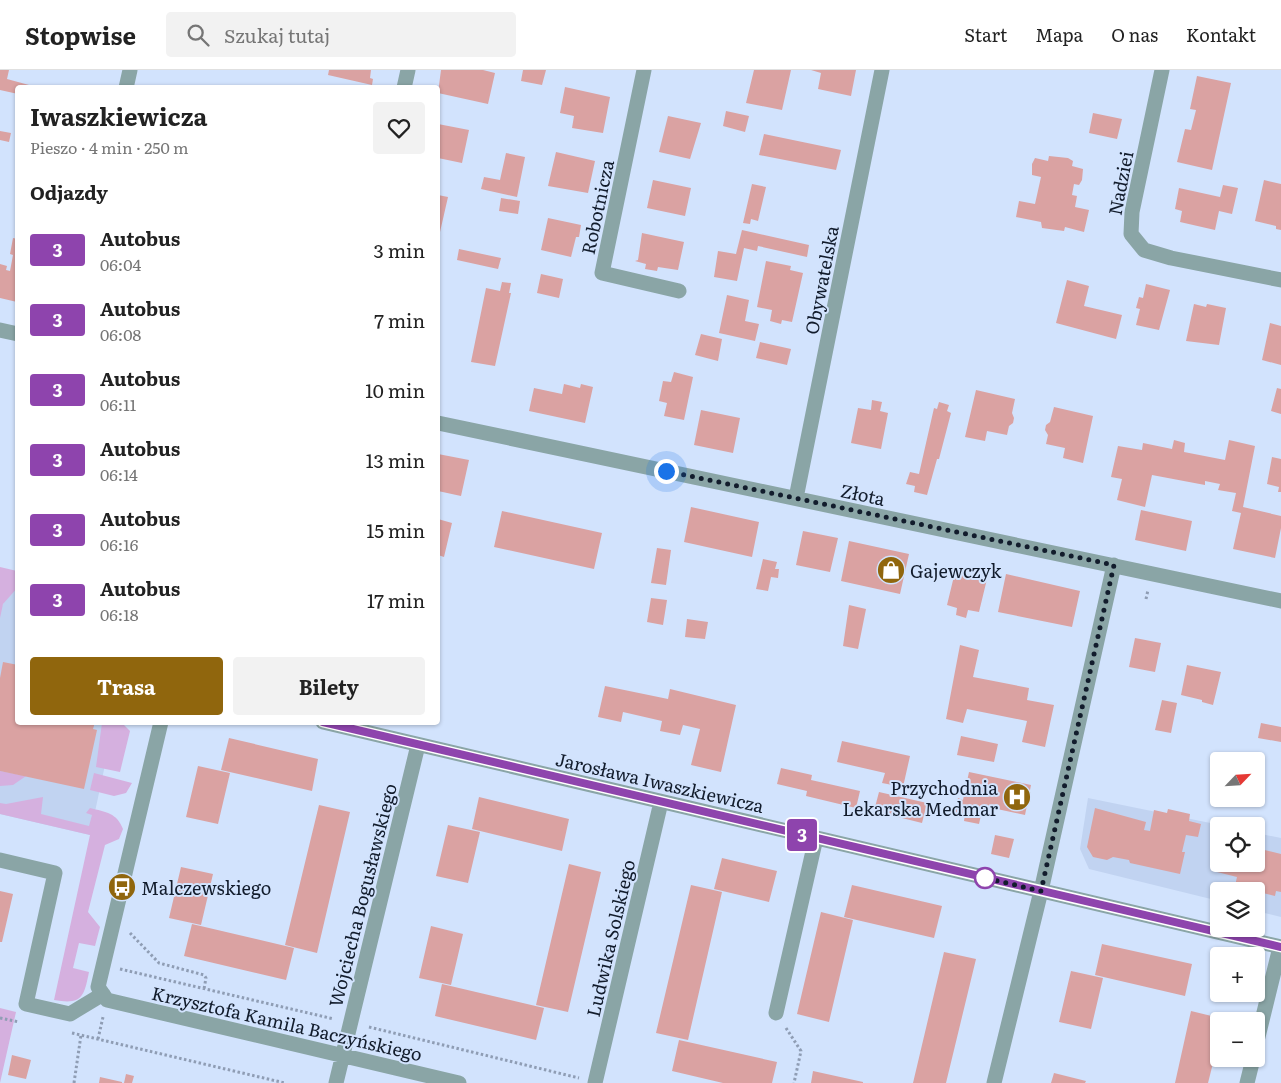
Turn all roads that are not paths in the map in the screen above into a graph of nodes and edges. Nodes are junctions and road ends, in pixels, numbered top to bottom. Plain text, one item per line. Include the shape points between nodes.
1 (130, 70) edge
2 (408, 70) edge
3 (644, 70) edge
4 (882, 70) edge
5 (1162, 70) edge
6 (127, 85) edge
7 (405, 85) edge
8 (1281, 280) edge
9 (680, 291) dead end
10 (0, 330) edge
11 (15, 333) edge
12 (440, 423) edge
13 (796, 498) junction
14 (1114, 565) junction
15 (1281, 601) edge
16 (160, 725) edge
17 (335, 725) edge
18 (418, 745) junction
19 (661, 802) junction
20 (816, 838) junction
21 (0, 860) edge
22 (1041, 891) junction
23 (1280, 947) edge
24 (105, 997) junction
25 (1264, 1012) edge
26 (776, 1013) road end
27 (343, 1055) junction
28 (1251, 1067) edge
29 (336, 1083) edge
30 (459, 1083) edge
31 (596, 1083) edge
32 (994, 1083) edge
33 (1247, 1083) edge

1 - 6 street
2 - 7 street
3 - 9 street, Robotnicza via 602,273
4 - 13 street, Obywatelska
5 - 8 street, Nadziei via 1130,234 1144,250
10 - 11 street
12 - 13 street, Złota
13 - 14 street, Złota
14 - 15 street, Złota
14 - 22 street
16 - 24 street via 98,987
17 - 18 street, Jarosława Iwaszkiewicza
18 - 19 street, Jarosława Iwaszkiewicza
18 - 27 street, Wojciecha Bogusławskiego
19 - 20 street, Jarosława Iwaszkiewicza
19 - 31 street, Ludwika Solskiego
20 - 22 street, Jarosława Iwaszkiewicza
20 - 26 street
21 - 24 street via 55,873 26,1004 70,1014
22 - 23 street, Jarosława Iwaszkiewicza
22 - 32 street
23 - 25 street
24 - 27 street, Krzysztofa Kamila Baczyńskiego
27 - 29 street, Wojciecha Bogusławskiego
27 - 30 street, Krzysztofa Kamila Baczyńskiego
28 - 33 street

